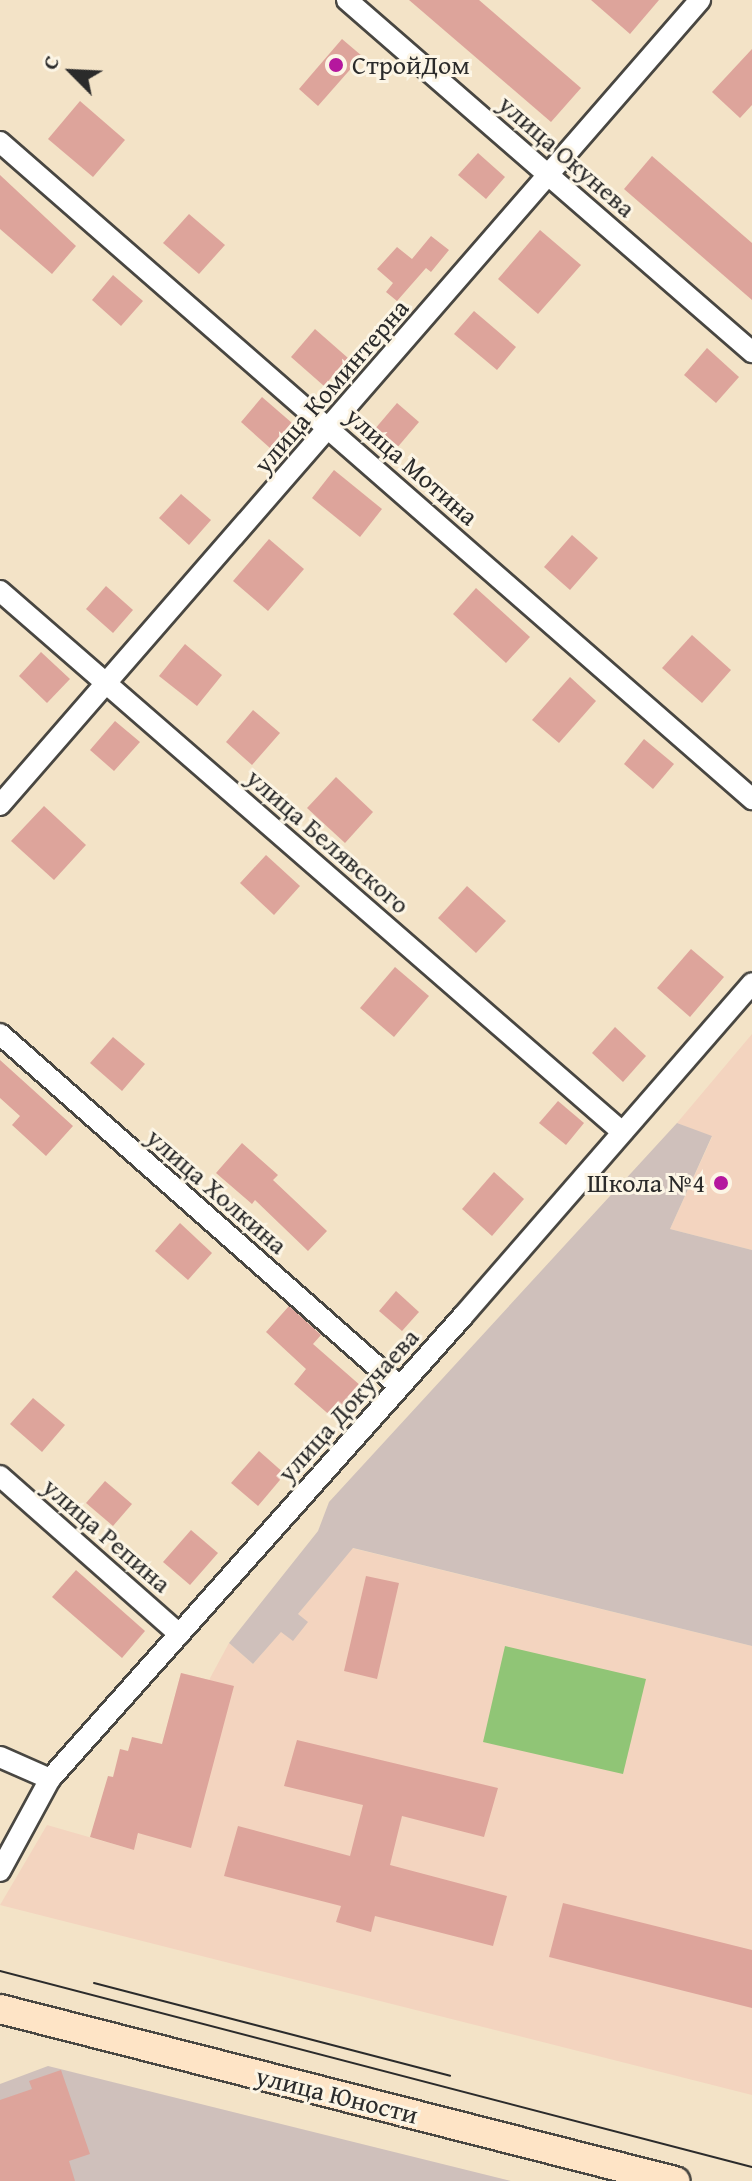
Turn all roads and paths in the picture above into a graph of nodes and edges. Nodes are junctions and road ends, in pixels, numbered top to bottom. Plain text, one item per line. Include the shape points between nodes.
1 (347, 0) edge
2 (700, 0) edge
3 (0, 142) edge
4 (548, 174) junction
5 (752, 352) edge
6 (330, 428) junction
7 (0, 591) edge
8 (107, 683) junction
9 (752, 799) edge
10 (0, 805) edge
11 (752, 983) edge
12 (0, 1034) edge
13 (621, 1131) junction
14 (399, 1386) junction
15 (0, 1476) edge
16 (179, 1634) junction
17 (0, 1757) edge
18 (50, 1779) junction
19 (0, 1871) edge
20 (0, 2009) edge
21 (675, 2181) edge

1 - 4 street, улица Окунева
2 - 4 street, улица Коминтерна
3 - 6 street, улица Мотина
4 - 5 street, улица Окунева
4 - 6 street, улица Коминтерна
6 - 8 street, улица Коминтерна
6 - 9 street, улица Мотина
7 - 8 street, улица Белявского
8 - 10 street, улица Коминтерна
8 - 13 street, улица Белявского
11 - 13 street, улица Докучаева
12 - 14 street, улица Холкина
13 - 14 street, улица Докучаева
14 - 16 street, улица Докучаева
15 - 16 street, улица Репина
16 - 18 street, улица Докучаева
17 - 18 street
18 - 19 street, улица Докучаева
20 - 21 main road, улица Юности

